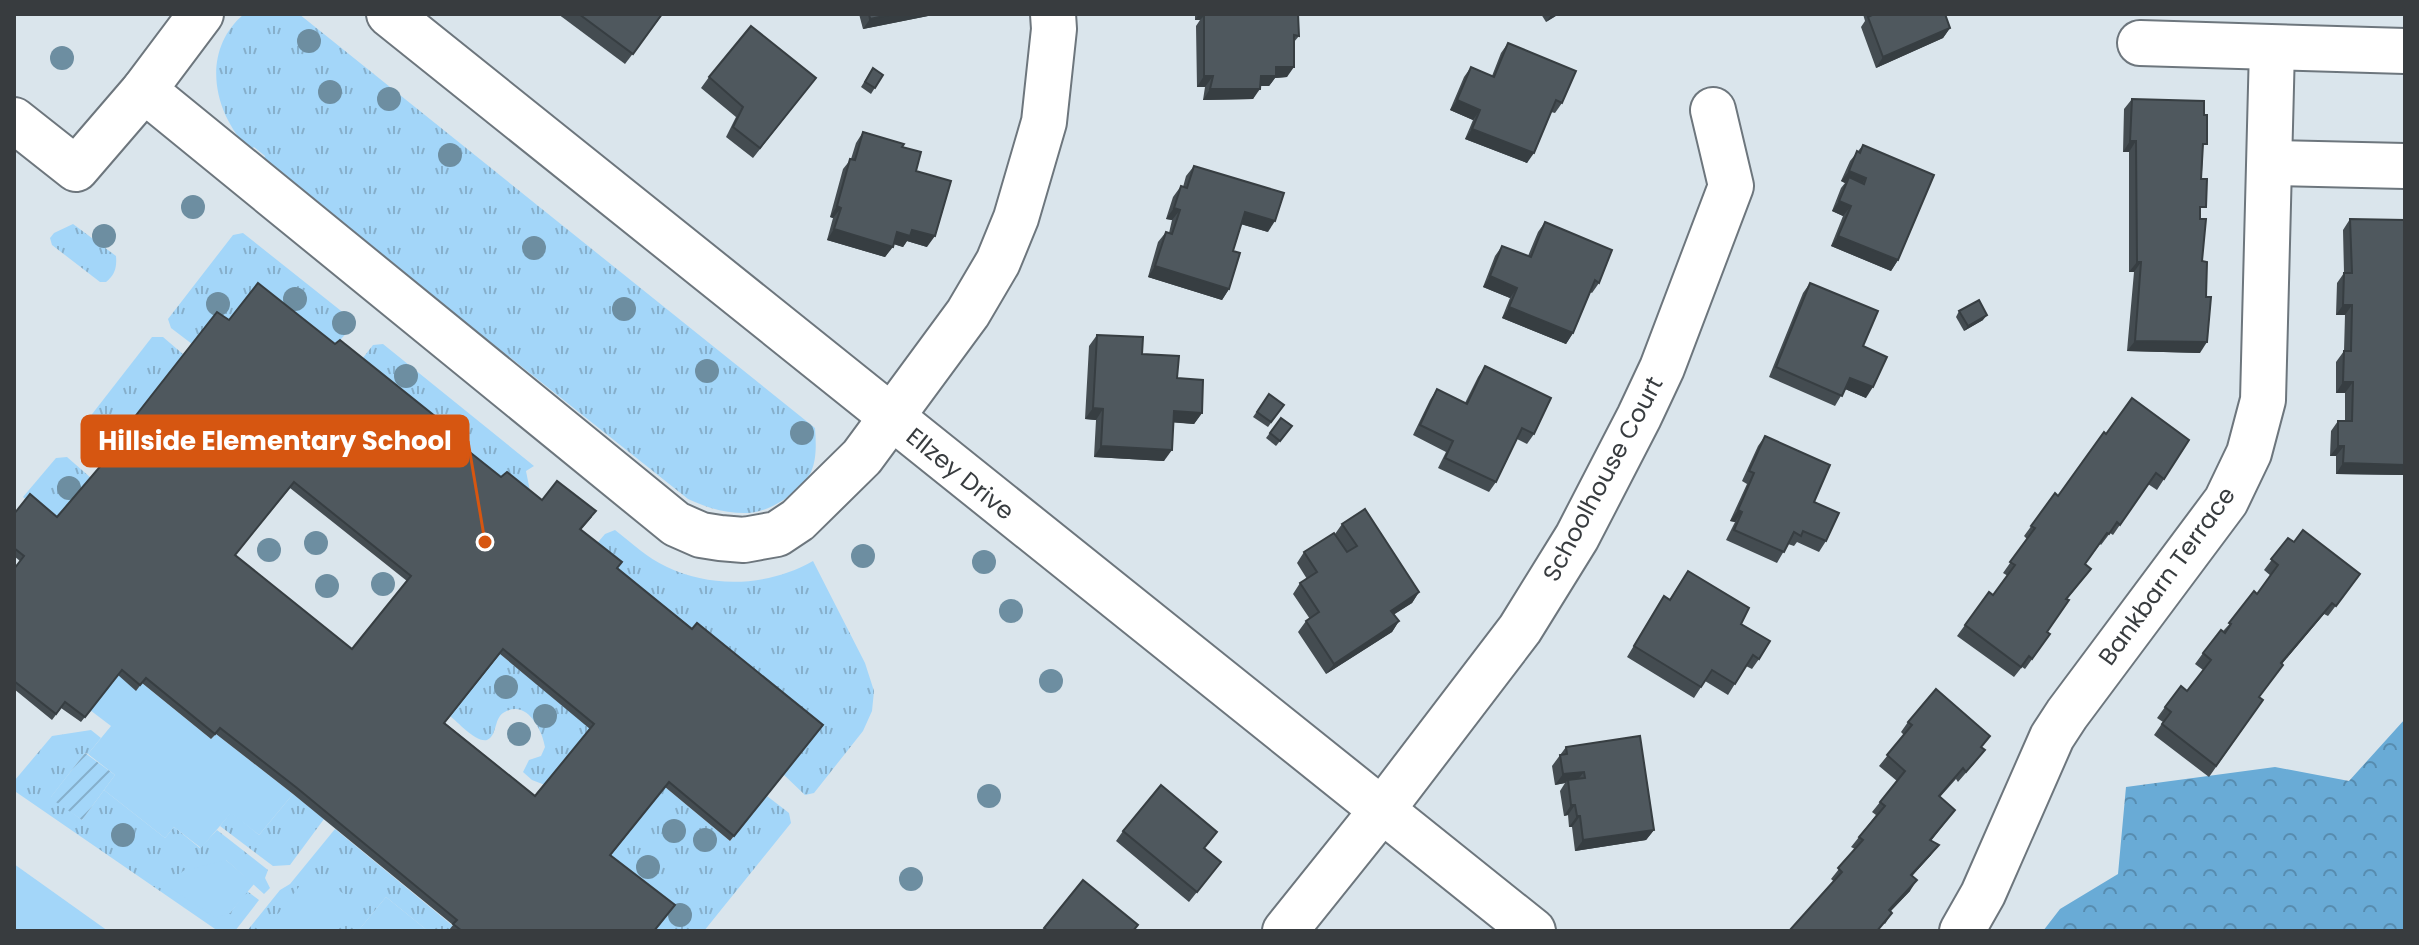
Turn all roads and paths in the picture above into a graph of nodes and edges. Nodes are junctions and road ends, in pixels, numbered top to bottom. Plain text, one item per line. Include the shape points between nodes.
1 (201, 14) edge
2 (389, 14) edge
3 (1053, 14) edge
4 (2140, 43) dead end
5 (2272, 48) junction
6 (2405, 51) edge
7 (144, 90) junction
8 (1713, 110) dead end
9 (14, 120) edge
10 (2270, 163) junction
11 (2405, 166) edge
12 (891, 419) junction
13 (1382, 810) junction
14 (1285, 931) edge
15 (1533, 931) edge
16 (1962, 931) edge

1 - 7 street
2 - 12 street, Ellzey Drive
3 - 12 street via 1044,122 1016,218 968,313
4 - 5 street
5 - 6 street
5 - 10 street, Bankbarn Terrace
7 - 9 street via 76,169
7 - 12 street via 676,524 701,535 744,540 777,534 839,483
8 - 13 street, Schoolhouse Court via 1731,186 1639,417 1577,537 1520,629
10 - 11 street
10 - 16 street, Bankbarn Terrace via 2263,400 2249,453 2226,501 2052,737
12 - 13 street, Ellzey Drive
13 - 14 street, Schoolhouse Court
13 - 15 street, Ellzey Drive

